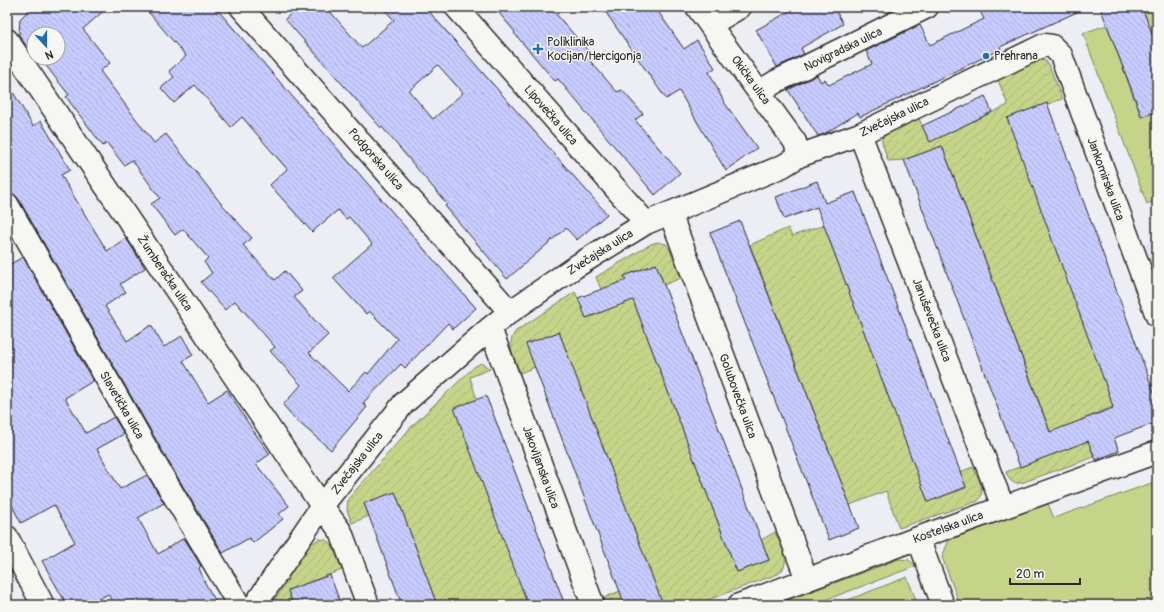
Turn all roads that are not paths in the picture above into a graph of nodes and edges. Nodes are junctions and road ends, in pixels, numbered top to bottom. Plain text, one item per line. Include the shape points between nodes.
1 (241, 7) edge
2 (456, 7) edge
3 (697, 7) edge
4 (740, 7) edge
5 (927, 7) edge
6 (710, 25) junction
7 (7, 40) edge
8 (1052, 46) joint
9 (759, 92) junction
10 (860, 134) junction
11 (799, 156) junction
12 (7, 204) edge
13 (670, 213) junction
14 (646, 223) junction
15 (510, 312) junction
16 (1157, 316) edge
17 (490, 328) junction
18 (1157, 452) edge
19 (322, 506) junction
20 (1003, 507) junction
21 (7, 537) edge
22 (918, 538) junction
23 (806, 580) junction
24 (43, 605) edge
25 (239, 605) edge
26 (255, 605) edge
27 (368, 605) edge
28 (593, 605) edge
29 (739, 605) edge
30 (943, 605) edge

1 - 15 street, Podgorska ulica
2 - 14 street, Lipovečka ulica
3 - 6 street, Okićka ulica
4 - 6 street
5 - 9 street, Novigradska ulica
6 - 9 street, Okićka ulica
7 - 19 street, Žumberačka ulica
8 - 10 street, Zvečajska ulica via 1044,45 1037,48
8 - 16 street, Jankomirska ulica via 1061,55
9 - 11 street, Okićka ulica via 795,142
10 - 11 street, Zvečajska ulica
10 - 20 street, Januševečka ulica
11 - 13 street, Zvečajska ulica via 783,166
12 - 25 street, Slavetička ulica
13 - 14 street, Zvečajska ulica
13 - 23 street, Golubovečka ulica
14 - 15 street, Zvečajska ulica via 575,267
15 - 17 street, Zvečajska ulica
17 - 19 street, Zvečajska ulica via 404,403
17 - 28 street, Jakovljanska ulica
18 - 20 street, Kostelska ulica
19 - 26 street, Zvečajska ulica
19 - 27 street, Žumberačka ulica via 341,532
20 - 22 street, Kostelska ulica
21 - 24 street
22 - 23 street, Kostelska ulica
22 - 30 street
23 - 29 street, Kostelska ulica

